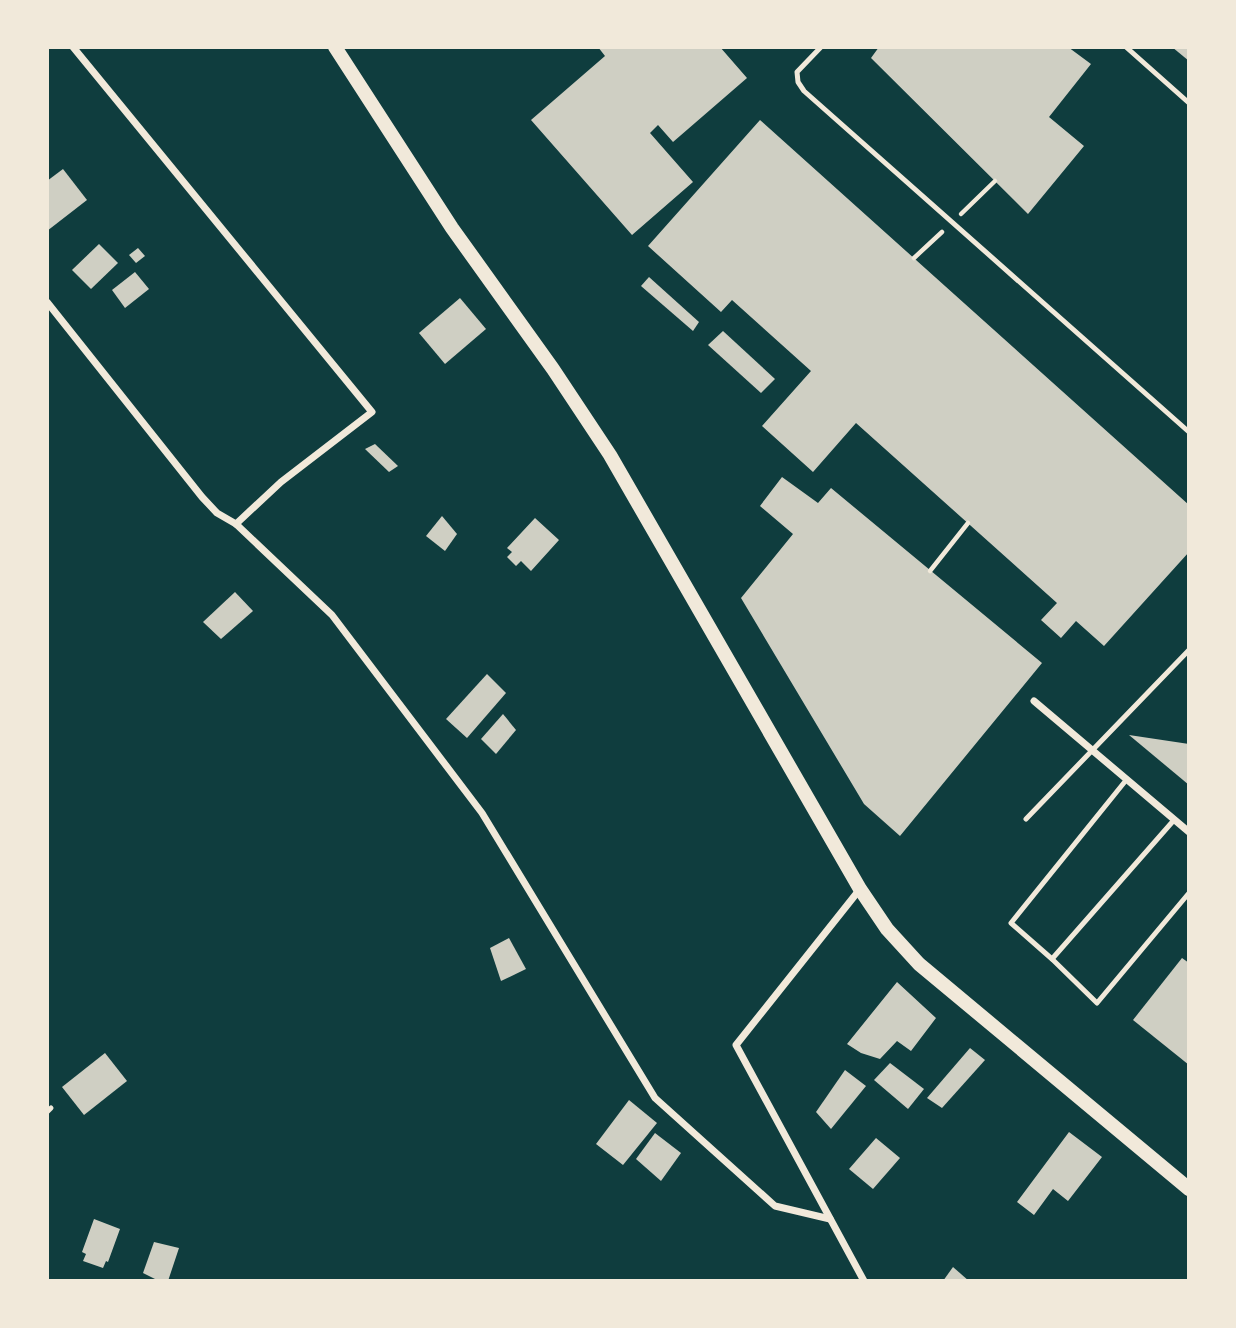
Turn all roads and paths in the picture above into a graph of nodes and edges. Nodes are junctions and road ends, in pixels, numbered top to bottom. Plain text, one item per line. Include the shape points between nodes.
1 (73, 47) edge
2 (335, 47) edge
3 (821, 47) edge
4 (1126, 47) edge
5 (1189, 103) edge
6 (47, 302) edge
7 (1189, 432) edge
8 (968, 523) dead end
9 (236, 524) junction
10 (930, 571) dead end
11 (1189, 650) edge
12 (1034, 701) dead end
13 (1094, 751) junction
14 (1127, 779) junction
15 (1026, 820) dead end
16 (1174, 820) junction
17 (1189, 832) edge
18 (860, 890) junction
19 (1189, 893) edge
20 (1052, 960) junction
21 (1189, 1189) edge
22 (830, 1219) junction
23 (864, 1281) edge

1 - 9 street via 372,412 281,482
2 - 18 main road via 452,228 610,455
3 - 7 lane via 797,72 804,91
4 - 5 lane
6 - 9 street via 202,498
8 - 10 path
9 - 22 street via 332,615 482,813 655,1098 775,1206
11 - 13 lane
12 - 13 street
13 - 14 street
13 - 15 lane
14 - 16 street
14 - 20 lane via 1011,923
16 - 17 street
16 - 20 lane
18 - 21 main road via 919,964
18 - 22 street via 736,1045
19 - 20 lane via 1097,1003
22 - 23 street

